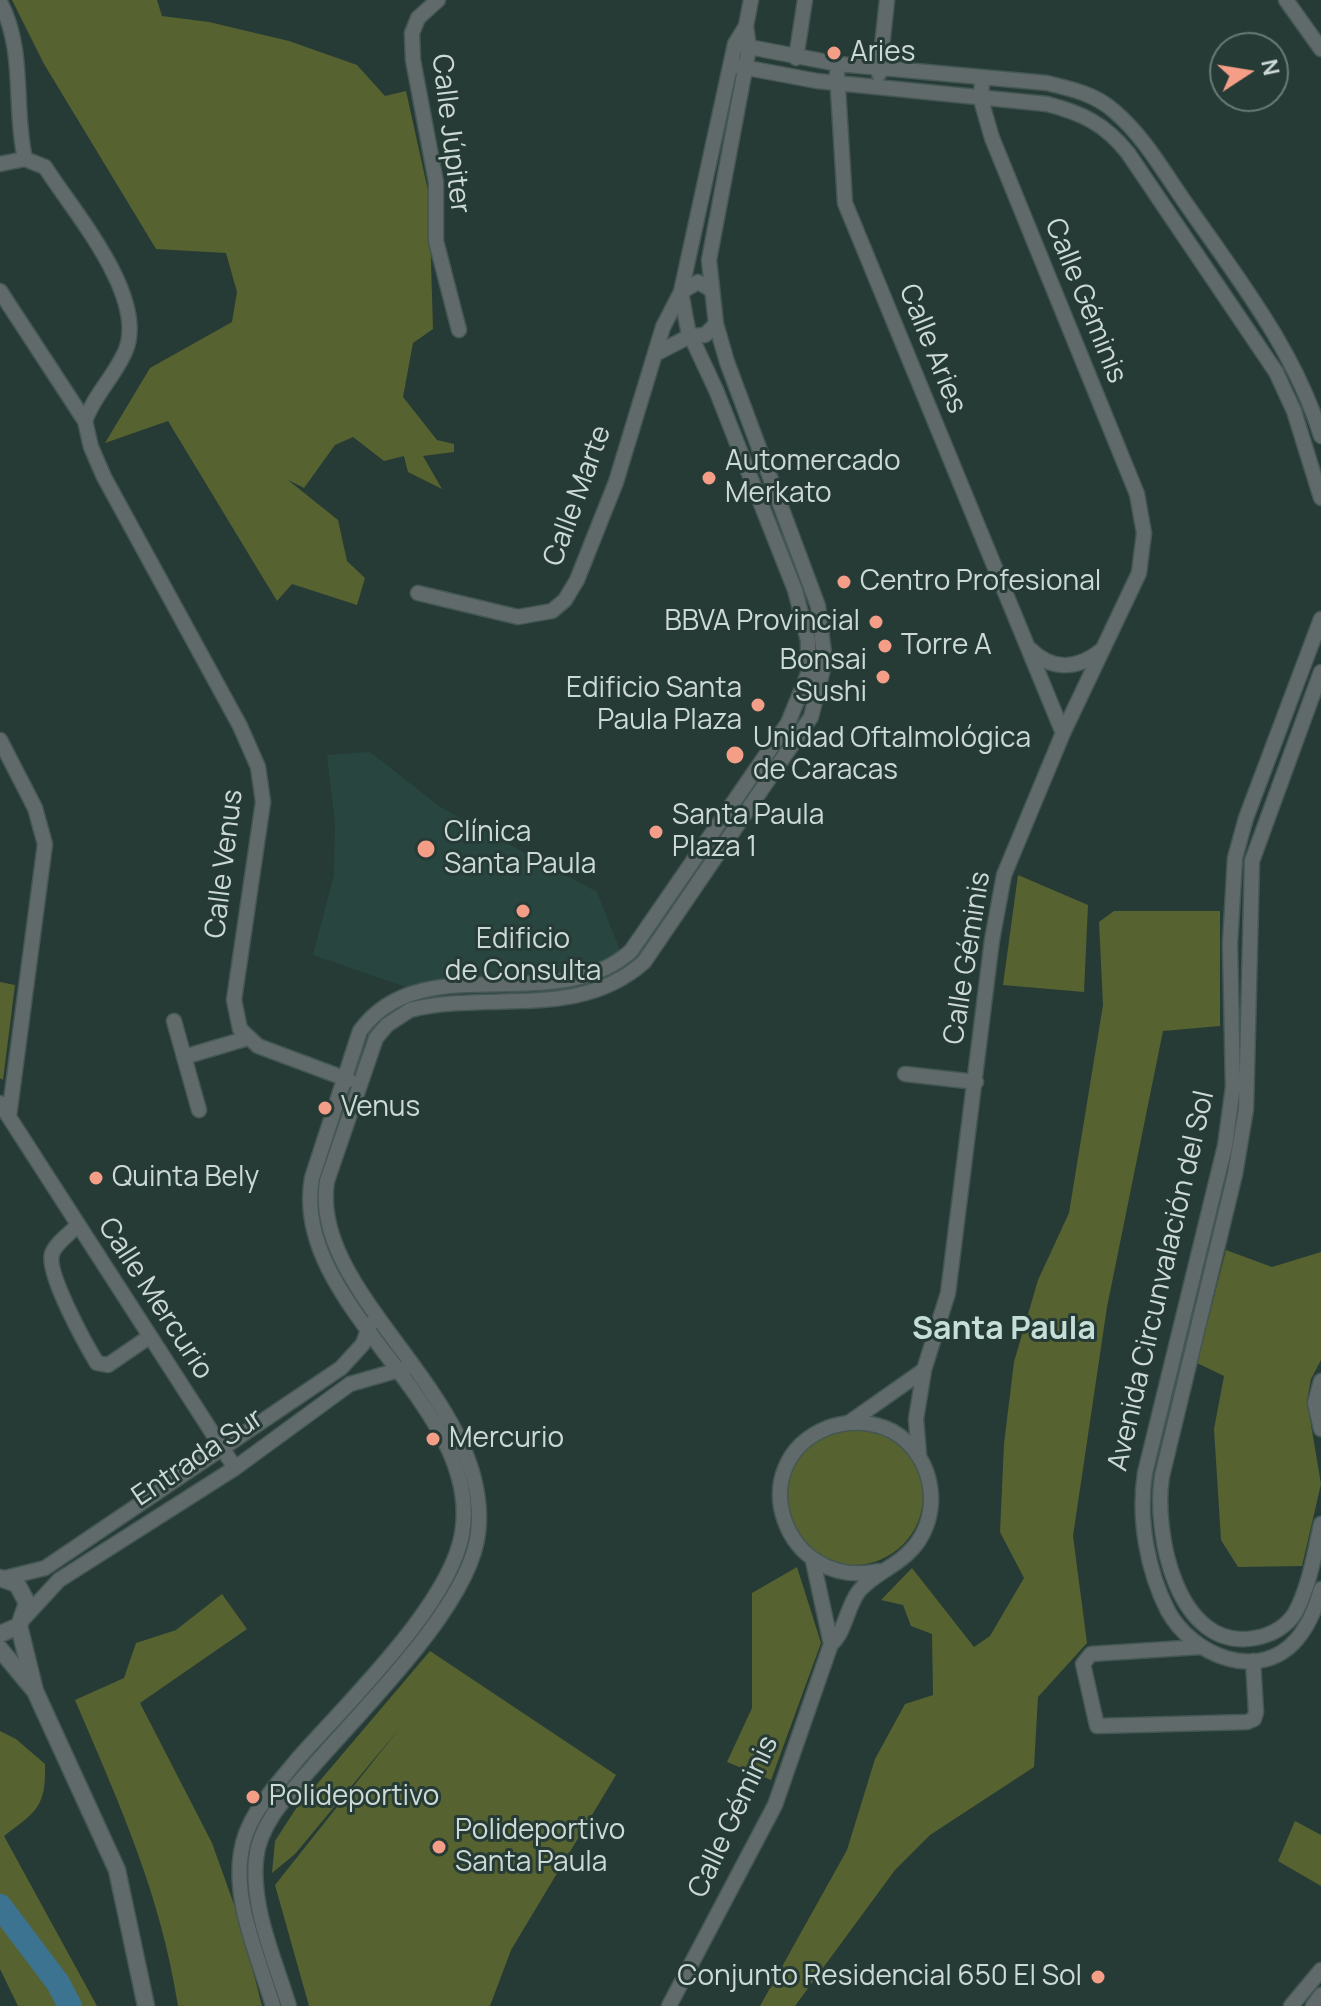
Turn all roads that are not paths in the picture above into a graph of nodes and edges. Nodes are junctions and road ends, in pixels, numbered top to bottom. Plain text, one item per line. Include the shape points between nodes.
1 (438, 0) edge
2 (751, 0) edge
3 (805, 0) edge
4 (887, 0) edge
5 (1286, 0) edge
6 (0, 2) edge
7 (742, 46) junction
8 (1321, 49) edge
9 (770, 53) junction
10 (796, 58) junction
11 (818, 61) junction
12 (838, 64) junction
13 (739, 66) junction
14 (880, 66) junction
15 (771, 75) junction
16 (982, 79) junction
17 (817, 81) junction
18 (837, 82) junction
19 (878, 86) junction
20 (981, 100) junction
21 (25, 159) junction
22 (0, 164) edge
23 (1234, 274) junction
24 (1219, 285) junction
25 (710, 289) junction
26 (0, 291) edge
27 (681, 292) junction
28 (716, 324) junction
29 (459, 330) dead end
30 (690, 336) junction
31 (657, 353) junction
32 (85, 421) junction
33 (1321, 436) edge
34 (1321, 498) edge
35 (418, 593) dead end
36 (1321, 619) edge
37 (1026, 644) junction
38 (1107, 646) junction
39 (1321, 672) edge
40 (1063, 733) junction
41 (0, 740) edge
42 (174, 1021) dead end
43 (248, 1038) junction
44 (184, 1057) junction
45 (905, 1074) dead end
46 (343, 1079) junction
47 (358, 1082) junction
48 (976, 1082) junction
49 (0, 1103) edge
50 (199, 1110) dead end
51 (9, 1116) junction
52 (77, 1226) junction
53 (380, 1316) junction
54 (368, 1329) junction
55 (149, 1337) junction
56 (412, 1363) junction
57 (924, 1370) junction
58 (399, 1371) junction
59 (1321, 1381) edge
60 (850, 1422) junction
61 (1321, 1429) edge
62 (222, 1448) junction
63 (919, 1455) junction
64 (235, 1468) junction
65 (1321, 1524) edge
66 (813, 1561) junction
67 (878, 1571) junction
68 (2, 1578) edge
69 (1321, 1589) edge
70 (22, 1621) junction
71 (0, 1634) edge
72 (831, 1644) junction
73 (1200, 1647) junction
74 (0, 1649) edge
75 (1253, 1661) junction
76 (35, 1691) junction
77 (254, 1916) junction
78 (1321, 1970) edge
79 (1321, 1995) edge
80 (146, 2006) edge
81 (273, 2006) edge
82 (289, 2006) edge
83 (669, 2006) edge
84 (1291, 2006) edge
85 (1313, 2006) edge

1 - 29 street, Calle Júpiter via 418,18 412,33 413,60 436,182 436,241
2 - 7 street
3 - 10 street
4 - 14 street
5 - 8 street
6 - 21 street via 16,48
7 - 9 street
7 - 13 street
9 - 10 street
9 - 15 street
10 - 11 street
11 - 12 street
11 - 17 street via 822,72
12 - 14 street
12 - 18 street, Calle Aries
13 - 15 street
13 - 25 street via 709,260
13 - 27 street
14 - 16 street
14 - 19 street
15 - 17 street
16 - 20 street, Calle Géminis
16 - 23 street via 1047,83 1078,91 1112,109 1141,140
17 - 18 street
18 - 19 street
18 - 37 street, Calle Aries via 845,203
19 - 20 street
20 - 24 street via 1047,104 1103,126 1128,153
20 - 38 street, Calle Géminis via 1020,212 1142,515 1143,559
21 - 22 street
21 - 32 street via 45,167 118,280 127,306 125,351
23 - 24 street
23 - 33 street via 1290,361
24 - 34 street via 1286,392
25 - 27 street via 698,282
25 - 28 street
26 - 32 street, Calle Venus
27 - 30 street
27 - 31 street, Calle Marte
28 - 30 street via 705,335
28 - 47 street via 818,606 825,661 811,717 631,974 589,995 410,1010 376,1038
30 - 31 street
30 - 46 street via 795,590 809,661 795,710 621,961 587,978 400,996 360,1031
31 - 35 street, Calle Marte via 616,482 565,600 552,611 518,617
32 - 43 street, Calle Venus via 104,477 258,767 263,802 234,1000 236,1017
36 - 73 street, Avenida Circunvalación del Sol via 1235,858 1231,1106 1142,1492 1147,1547 1168,1610
37 - 38 street via 1044,661 1061,667 1088,660
37 - 40 street, Calle Aries
38 - 40 street, Calle Géminis
39 - 65 street, Avenida Circunvalación del Sol via 1252,861 1246,1109 1159,1507 1183,1600 1208,1630 1240,1640 1270,1634 1295,1613
40 - 48 street, Calle Géminis via 1004,875
41 - 51 street via 35,808 45,844
42 - 44 street
43 - 44 street
43 - 46 street via 279,1056
44 - 50 street
45 - 48 street
46 - 47 street
46 - 54 street via 312,1178 310,1215 320,1251
47 - 53 street via 327,1181 325,1213 335,1244
48 - 57 street, Calle Géminis via 948,1293
49 - 51 street, Calle Mercurio
51 - 52 street, Calle Mercurio
52 - 55 street, Calle Mercurio
52 - 55 street via 55,1248 51,1261 73,1321 97,1363 108,1365
53 - 54 street, Entrada Sur
53 - 56 street
54 - 58 street
54 - 62 street, Entrada Sur via 363,1344 341,1368
55 - 62 street, Calle Mercurio
56 - 58 street, Entrada Sur
56 - 77 street via 475,1476 479,1514 473,1555 439,1620 266,1827 255,1866
57 - 60 street
57 - 63 street, Calle Géminis via 916,1419
58 - 64 street, Entrada Sur via 350,1384
58 - 77 street via 455,1464 464,1515 458,1550 427,1611 278,1783 253,1820 241,1854 241,1896
59 - 61 street via 1315,1394
60 - 63 street via 894,1432
60 - 66 street via 808,1439 783,1478 785,1524
62 - 64 street, Calle Mercurio
62 - 68 street, Entrada Sur via 45,1568
63 - 67 street, Calle Géminis via 931,1485 925,1531 906,1556
64 - 70 street, Entrada Sur via 59,1580
66 - 67 street via 851,1574
66 - 72 street
67 - 72 street, Calle Géminis via 856,1594
68 - 70 street via 17,1584 25,1596
69 - 75 street via 1296,1641
70 - 71 street
70 - 76 street
72 - 83 street, Calle Géminis via 775,1805
73 - 75 street via 1227,1659
73 - 75 street via 1085,1658 1097,1726 1247,1722 1256,1712
74 - 76 street
76 - 80 street via 117,1870
77 - 81 street
77 - 82 street
78 - 84 street
79 - 85 street

